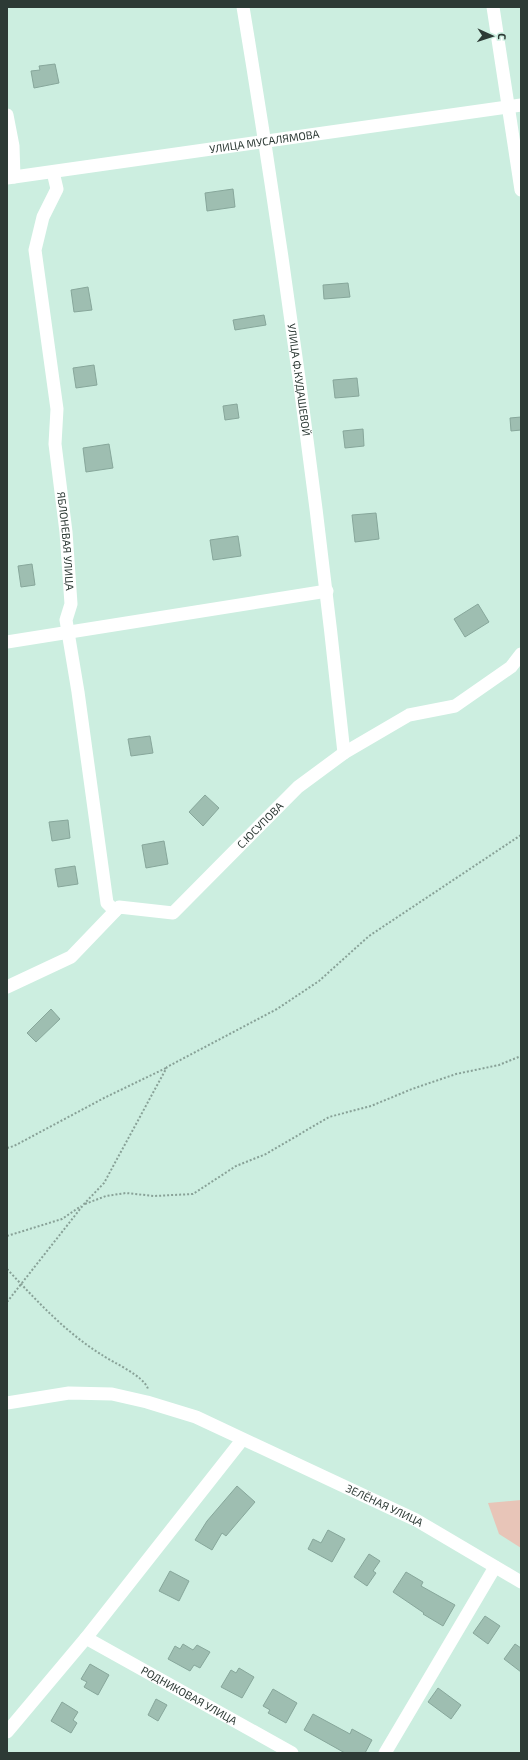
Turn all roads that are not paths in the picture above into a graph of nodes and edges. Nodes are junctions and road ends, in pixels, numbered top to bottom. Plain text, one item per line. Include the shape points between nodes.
1 (243, 7) edge
2 (493, 7) edge
3 (515, 106) edge
4 (7, 115) edge
5 (266, 142) junction
6 (53, 172) junction
7 (11, 178) edge
8 (521, 190) edge
9 (327, 592) junction
10 (68, 632) junction
11 (7, 642) edge
12 (521, 654) edge
13 (344, 753) junction
14 (115, 911) junction
15 (7, 987) edge
16 (7, 1403) edge
17 (242, 1440) junction
18 (495, 1568) junction
19 (521, 1582) edge
20 (86, 1638) junction
21 (7, 1732) edge
22 (292, 1753) edge
23 (385, 1753) edge

1 - 5 street, УЛИЦА Ф.КУДАШЕВОЙ
2 - 3 street
3 - 5 street, УЛИЦА МУСАЛЯМОВА
3 - 8 street
4 - 7 street via 13,146
5 - 6 street, УЛИЦА МУСАЛЯМОВА
5 - 9 street, УЛИЦА Ф.КУДАШЕВОЙ
6 - 7 street, УЛИЦА МУСАЛЯМОВА
6 - 10 street, ЯБЛОНЕВАЯ УЛИЦА via 57,189 43,217 35,250 57,409 55,444 66,532 70,604 66,620
9 - 10 street
9 - 13 street, УЛИЦА Ф.КУДАШЕВОЙ
10 - 11 street
10 - 14 street, ЯБЛОНЕВАЯ УЛИЦА via 107,903
12 - 13 street, С.ЮСУПОВА via 511,667 455,706 409,715
13 - 14 street, С.ЮСУПОВА via 298,787 173,913 119,906
14 - 15 street via 71,957
16 - 17 street, ЗЕЛЁНАЯ УЛИЦА via 69,1393 112,1394 196,1418
17 - 18 street, ЗЕЛЁНАЯ УЛИЦА via 416,1520
17 - 20 street
18 - 19 street, ЗЕЛЁНАЯ УЛИЦА
18 - 23 street
20 - 21 street
20 - 22 street, РОДНИКОВАЯ УЛИЦА

